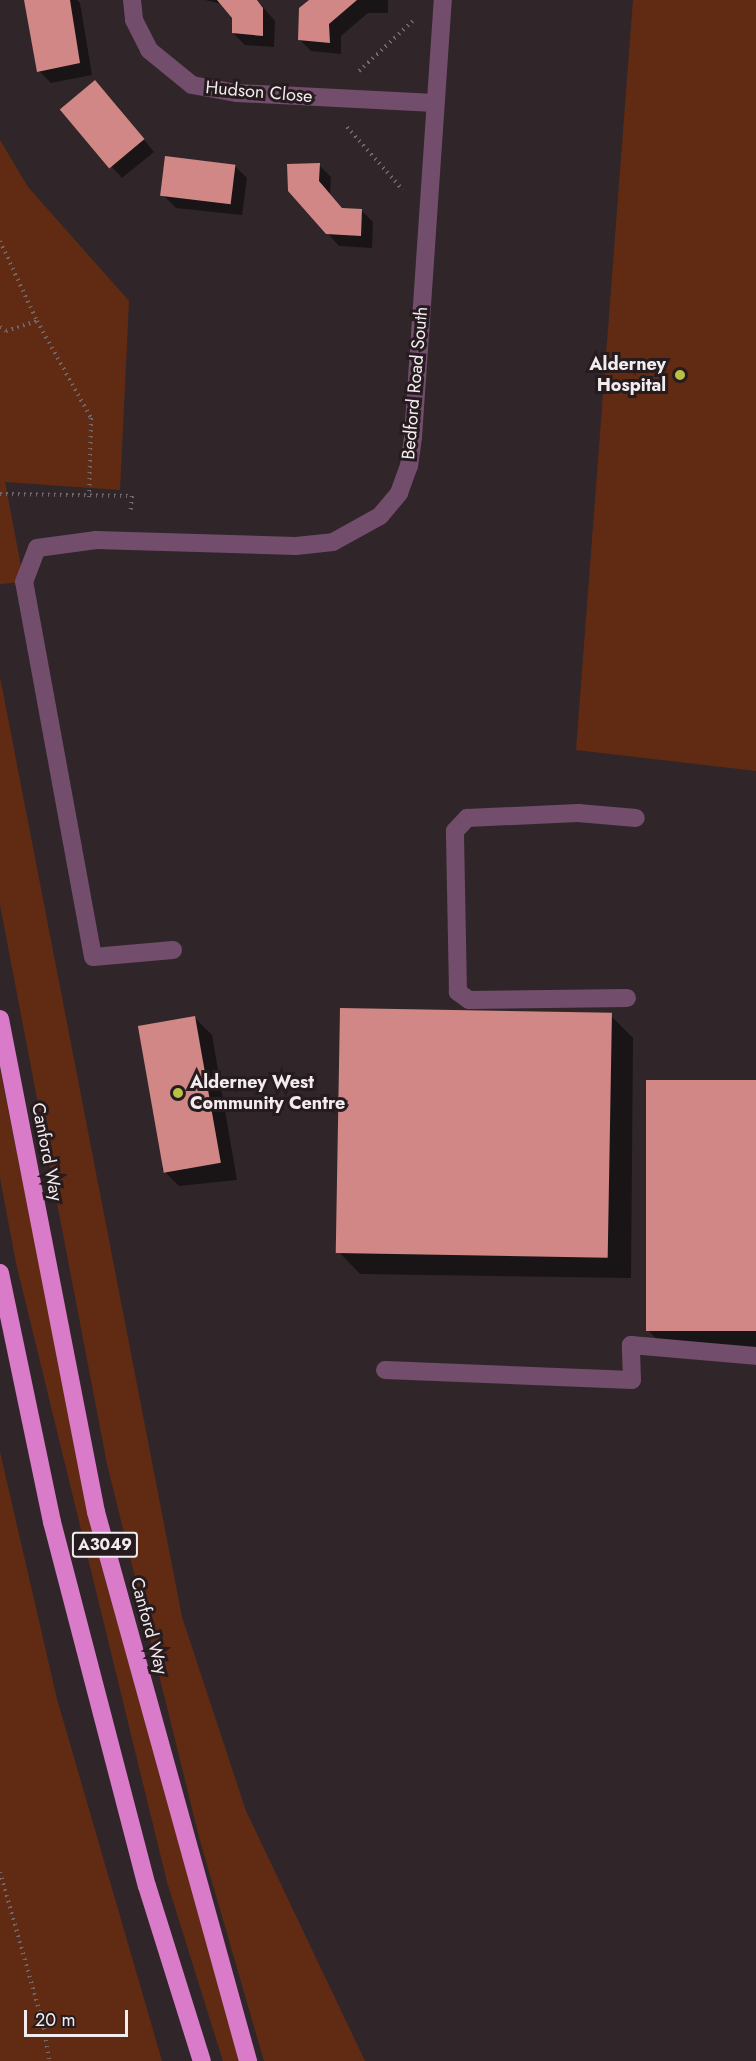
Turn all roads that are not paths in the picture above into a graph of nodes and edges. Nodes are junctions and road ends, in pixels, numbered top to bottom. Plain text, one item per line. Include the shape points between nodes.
1 (132, 0) edge
2 (443, 0) edge
3 (435, 104) junction
4 (636, 818) dead end
5 (173, 950) dead end
6 (627, 998) dead end
7 (0, 1019) edge
8 (0, 1273) edge
9 (756, 1356) edge
10 (386, 1370) dead end
11 (202, 2061) edge
12 (248, 2061) edge

1 - 3 street, Hudson Close via 134,20 149,50 192,85 237,93
2 - 3 street, Bedford Road South
3 - 5 street, Bedford Road South via 413,437 409,466 399,493 380,516 333,542 296,546 96,540 37,548 24,582 93,957
4 - 6 street via 578,813 467,818 455,831 458,992 469,1000
7 - 12 highway, Canford Way / A3049 via 96,1512
8 - 11 highway, A3049 via 52,1522 147,1886
9 - 10 street via 631,1345 632,1380

